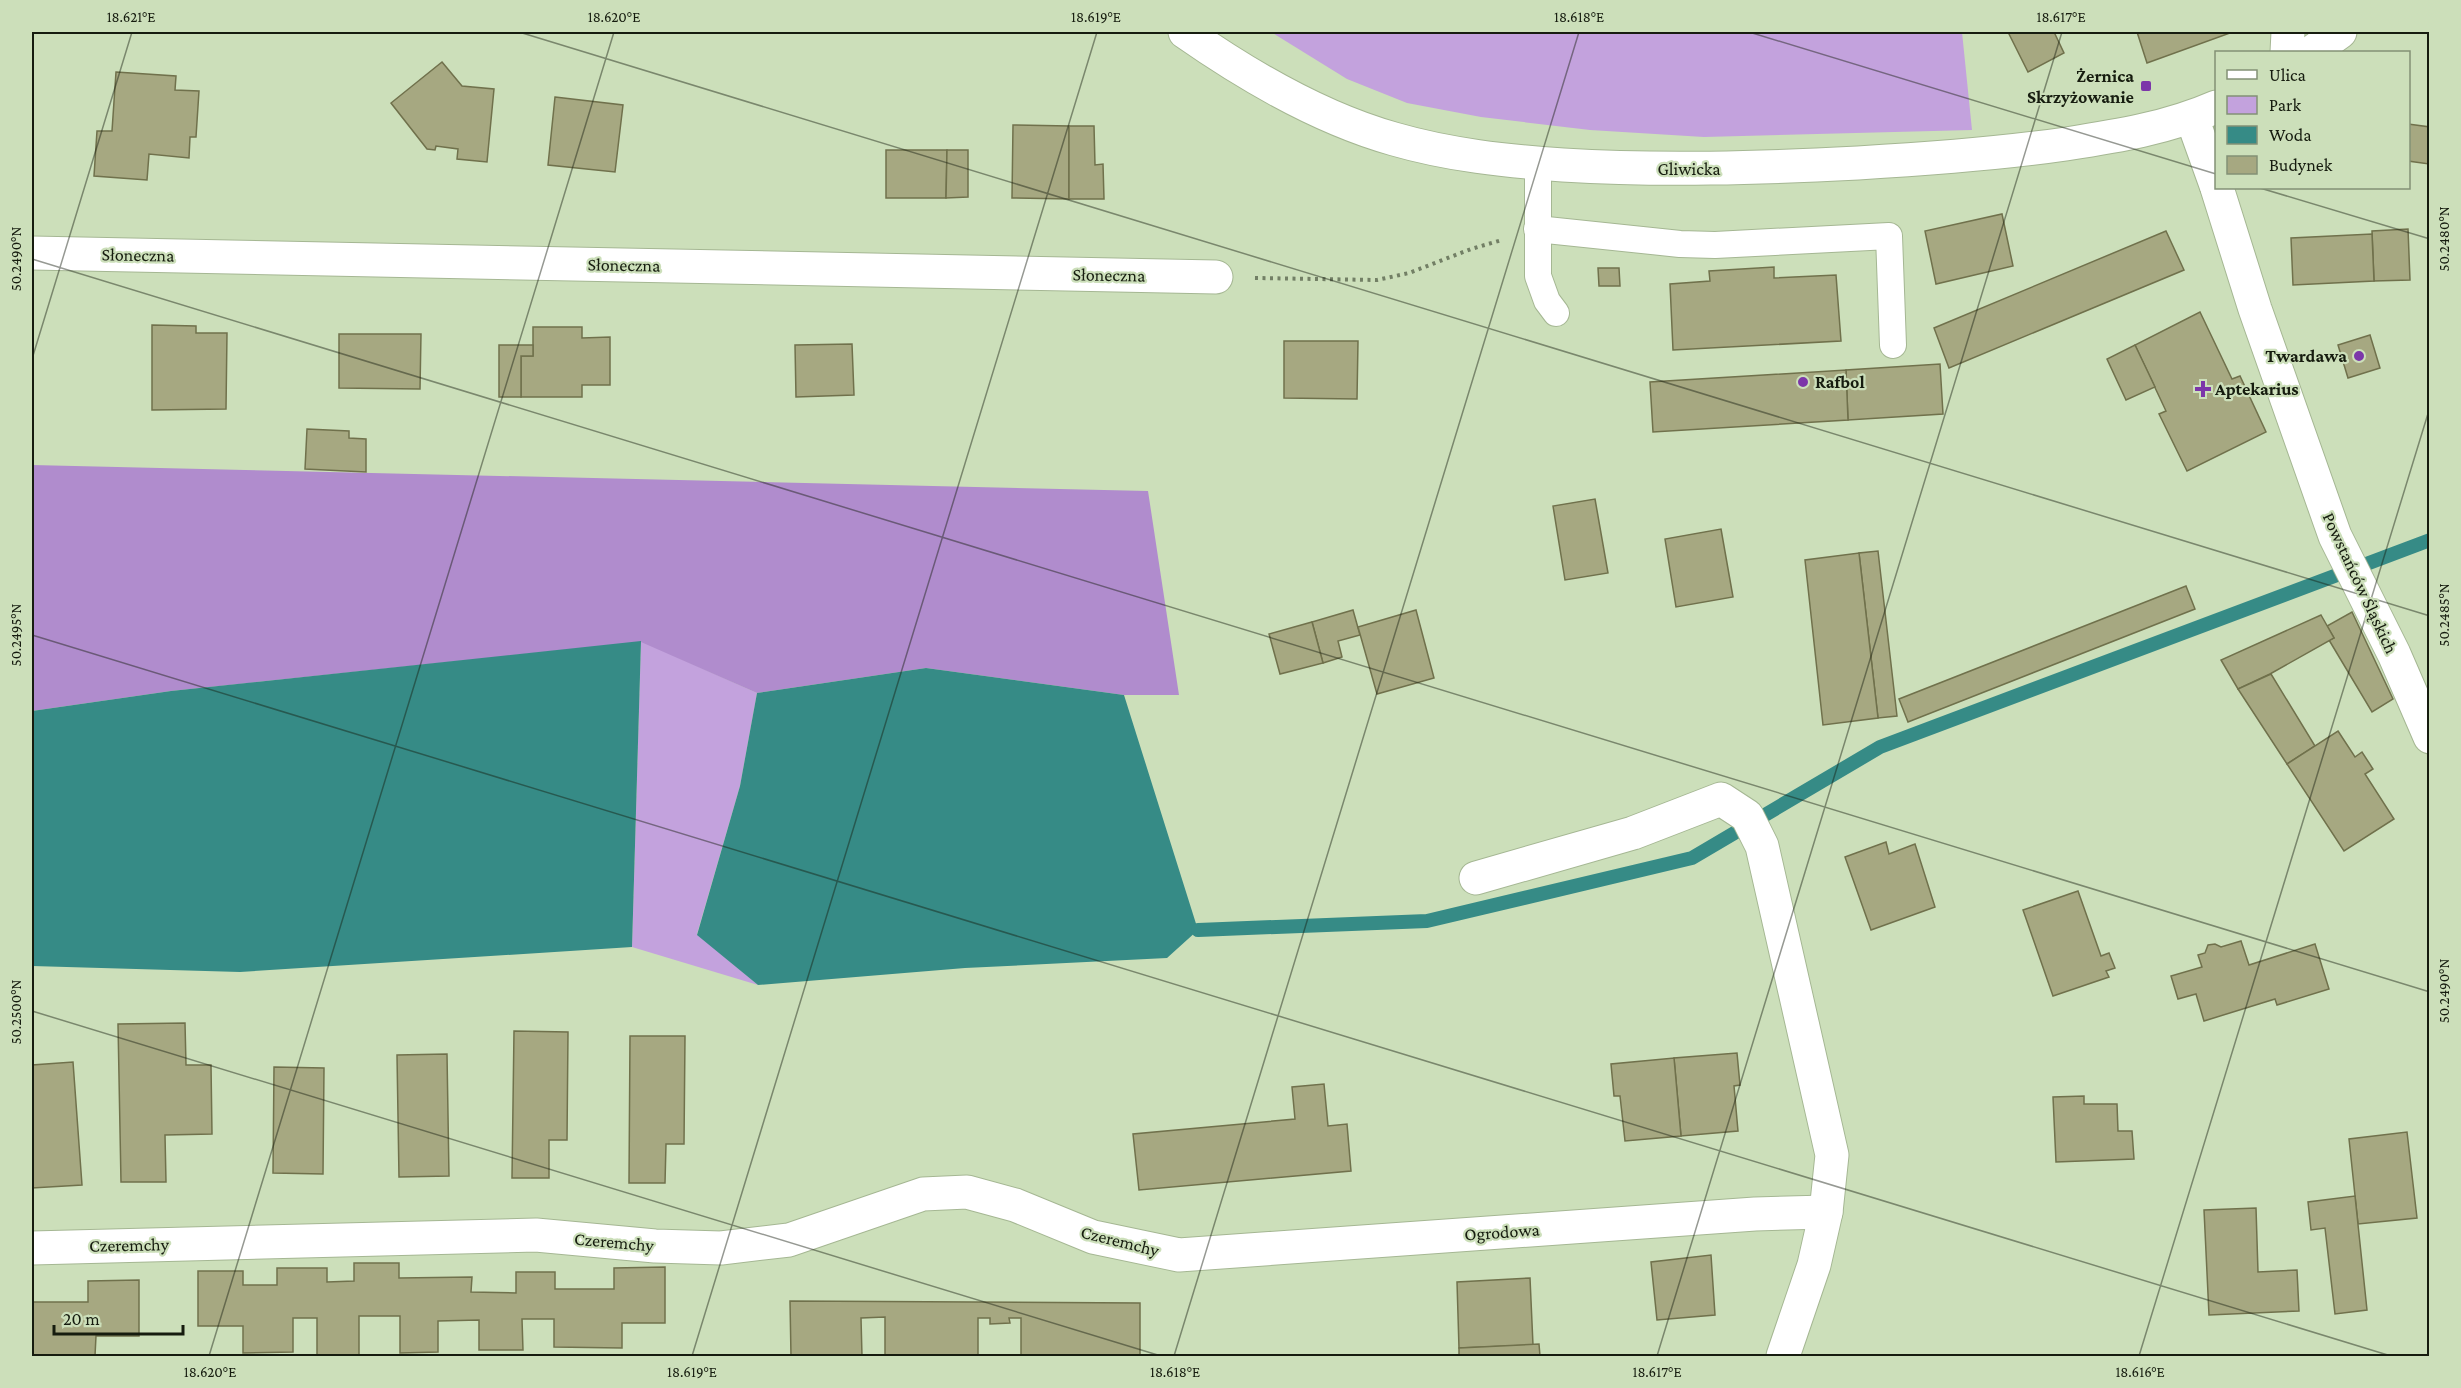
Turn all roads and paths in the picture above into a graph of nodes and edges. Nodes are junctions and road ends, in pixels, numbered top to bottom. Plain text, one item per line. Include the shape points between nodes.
1 (1185, 32) edge
2 (2288, 32) edge
3 (2340, 32) edge
4 (2288, 51) edge
5 (2313, 51) edge
6 (2204, 113) edge
7 (1538, 163) junction
8 (2215, 175) edge
9 (2218, 189) edge
10 (1537, 229) junction
11 (1471, 249) dead end
12 (32, 253) edge
13 (1216, 277) joint
14 (1556, 313) dead end
15 (1893, 345) dead end
16 (2430, 737) edge
17 (1476, 878) dead end
18 (1826, 1212) junction
19 (32, 1248) edge
20 (1179, 1255) joint
21 (1783, 1356) edge

1 - 7 street, Gliwicka via 1291,97 1392,139 1440,150
2 - 4 street
3 - 5 street
6 - 7 street, Gliwicka via 2111,137 1915,159 1689,170
6 - 8 street, Powstańców Śląskich
7 - 10 lane
9 - 16 street, Powstańców Śląskich via 2255,309 2335,536
10 - 14 lane via 1538,276
10 - 15 lane via 1715,245 1889,236
11 - 13 path via 1409,273 1377,280
12 - 13 street, Słoneczna
17 - 18 street via 1633,833 1721,799 1747,816 1762,846 1832,1155
18 - 20 street, Ogrodowa
18 - 21 street via 1814,1265
19 - 20 street, Czeremchy via 536,1235 721,1248 789,1240 923,1194 967,1192 1015,1205 1093,1237

